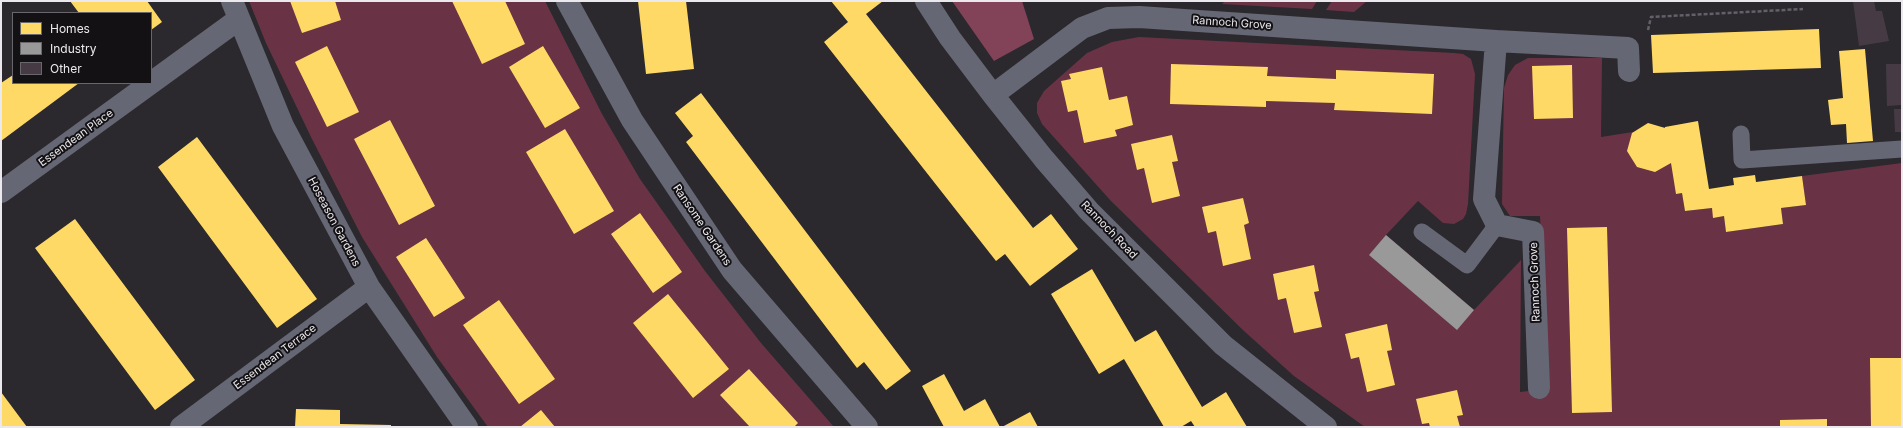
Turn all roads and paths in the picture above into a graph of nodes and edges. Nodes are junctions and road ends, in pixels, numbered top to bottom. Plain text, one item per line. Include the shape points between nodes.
1 (567, 1) edge
2 (926, 1) edge
3 (1803, 9) dead end
4 (235, 10) edge
5 (1496, 41) junction
6 (1628, 48) junction
7 (1629, 71) dead end
8 (152, 82) edge
9 (150, 84) edge
10 (993, 96) junction
11 (1741, 134) dead end
12 (1902, 149) edge
13 (1, 192) edge
14 (1497, 225) junction
15 (1422, 232) dead end
16 (369, 286) junction
17 (1539, 388) dead end
18 (181, 427) edge
19 (466, 427) edge
20 (867, 427) edge
21 (1326, 427) edge

1 - 20 street, Ransome Gardens via 632,120 732,270
2 - 10 street, Rannoch Road
3 - 6 path via 1651,17 1646,35
4 - 8 street, Essendean Place
4 - 16 street, Hoseason Gardens via 283,126
5 - 6 street, Rannoch Grove
5 - 10 street, Rannoch Grove via 1139,16 1108,18 1082,28
5 - 14 street via 1484,199
6 - 7 street
9 - 13 street, Essendean Place
10 - 21 street, Rannoch Road via 1079,199 1162,285 1224,345
11 - 12 lane via 1742,160
14 - 15 lane via 1467,265
14 - 17 street, Rannoch Grove via 1533,232
16 - 18 street, Essendean Terrace
16 - 19 street, Hoseason Gardens

